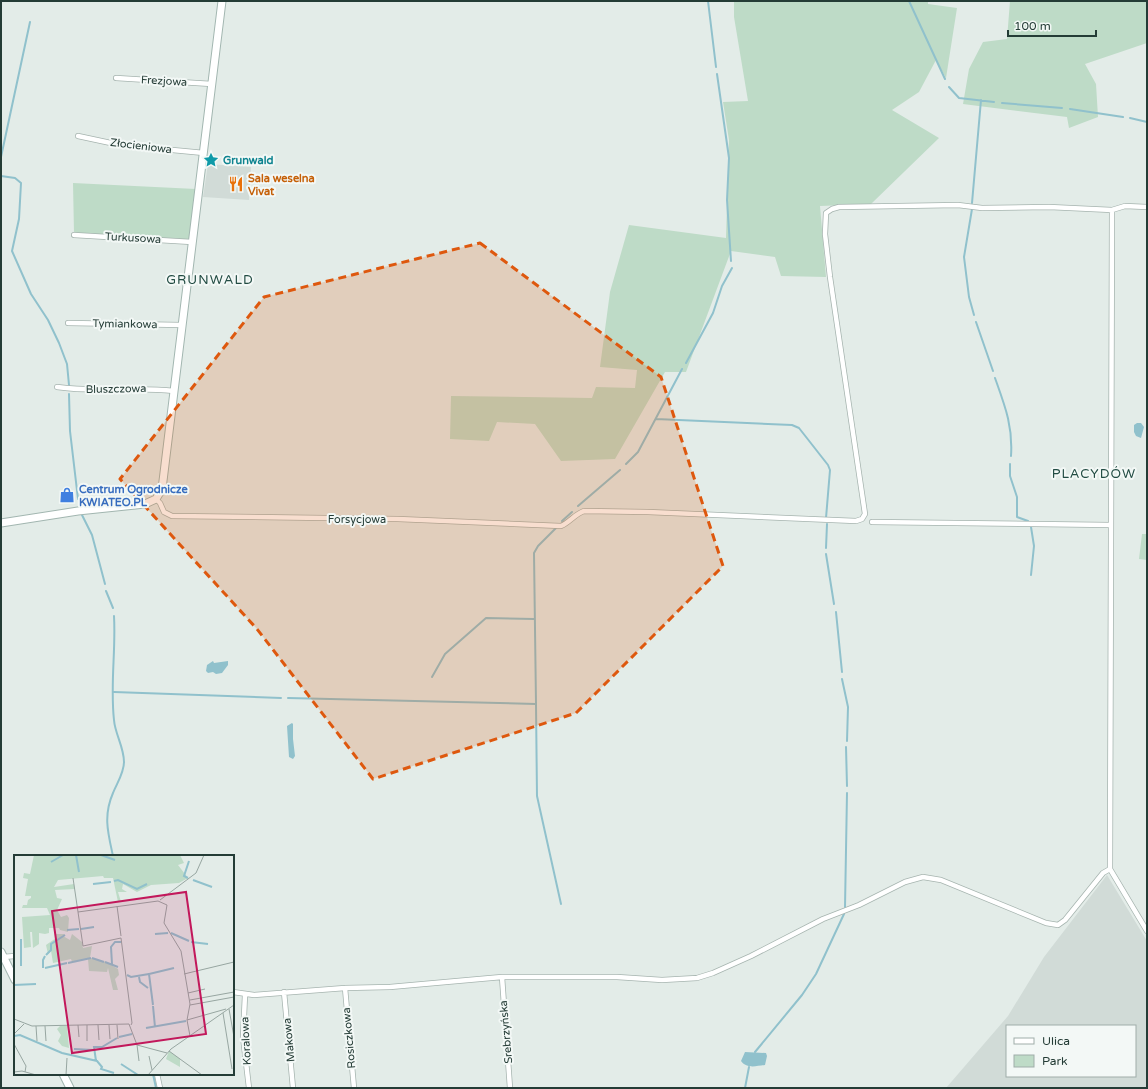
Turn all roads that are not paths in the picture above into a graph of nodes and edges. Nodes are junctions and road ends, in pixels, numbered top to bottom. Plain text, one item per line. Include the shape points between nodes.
1 (222, 1) edge
2 (116, 78) dead end
3 (212, 84) junction
4 (78, 136) dead end
5 (204, 153) junction
6 (1147, 207) edge
7 (1112, 210) junction
8 (74, 235) dead end
9 (192, 242) junction
10 (68, 323) dead end
11 (182, 325) junction
12 (57, 387) dead end
13 (174, 391) junction
14 (156, 499) junction
15 (872, 522) dead end
16 (1, 523) edge
17 (1110, 525) junction
18 (1110, 869) junction
19 (1147, 931) edge
20 (2, 954) edge
21 (14, 956) edge
22 (502, 977) junction
23 (14, 978) edge
24 (345, 988) junction
25 (234, 992) edge
26 (284, 992) junction
27 (245, 995) junction
28 (64, 1075) edge
29 (157, 1075) edge
30 (70, 1088) edge
31 (160, 1088) edge
32 (249, 1088) edge
33 (293, 1088) edge
34 (354, 1088) edge
35 (510, 1088) edge

1 - 3 street
2 - 3 street, Frezjowa
3 - 5 street
4 - 5 street, Złocieniowa via 120,146
5 - 9 street
6 - 7 street via 1125,206
7 - 14 street, Forsycjowa via 1049,207 982,208 958,205 839,207 826,214 824,234 865,514 862,520 584,511 567,524 548,526 398,519 172,516 164,512
7 - 17 street
8 - 9 street, Turkusowa
9 - 11 street
10 - 11 street, Tymiankowa
11 - 13 street
12 - 13 street, Bluszczowa via 75,390 134,388
13 - 14 street via 163,485
14 - 16 street via 145,504 78,510
15 - 17 street
17 - 18 street
18 - 19 street
18 - 22 street via 1103,873 1065,920 1058,925 1046,924 941,880 923,877 905,882 859,905 823,919 744,959 697,978 662,980 617,977
20 - 21 street
20 - 23 street
22 - 24 street via 390,987
22 - 35 street, Srebrzyńska
24 - 26 street
24 - 34 street, Rosiczkowa
25 - 27 street
26 - 27 street
26 - 33 street, Makowa
27 - 32 street, Koralowa via 243,1037
28 - 30 street
29 - 31 street

